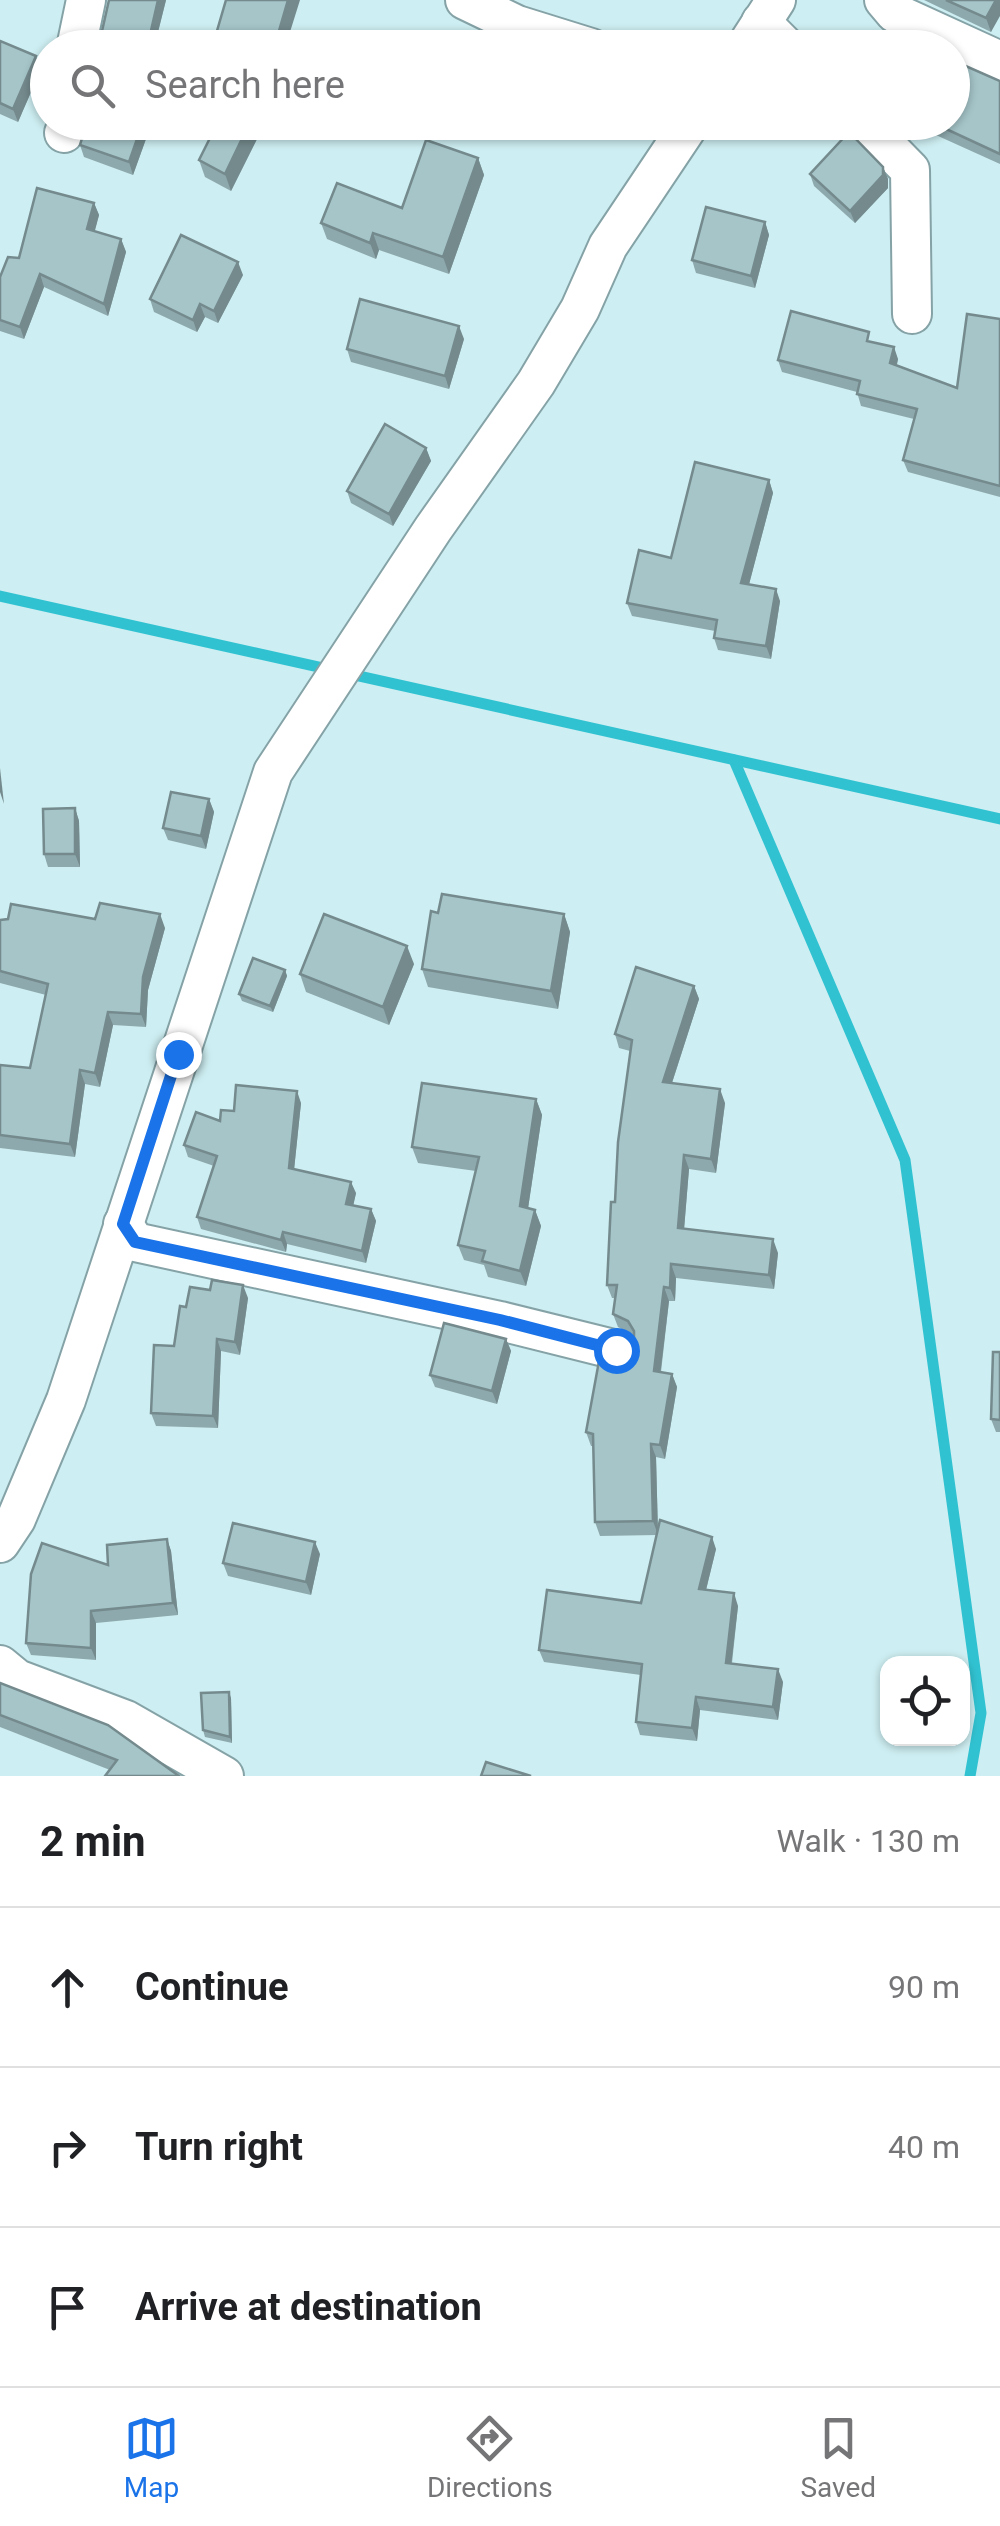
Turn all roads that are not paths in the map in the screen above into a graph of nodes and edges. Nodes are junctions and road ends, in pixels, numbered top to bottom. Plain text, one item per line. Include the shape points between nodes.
1 (86, 0) edge
2 (466, 0) edge
3 (884, 0) edge
4 (518, 13) edge
5 (80, 30) edge
6 (553, 30) edge
7 (932, 30) edge
8 (970, 47) edge
9 (1000, 61) edge
10 (679, 140) edge
11 (881, 140) edge
12 (912, 314) dead end
13 (123, 1224) junction
14 (616, 1350) dead end
15 (0, 1543) edge
16 (0, 1665) edge
17 (224, 1776) edge

1 - 5 street
2 - 4 street
3 - 7 street via 895,13
4 - 6 street
8 - 9 street
10 - 13 street via 608,246 536,383 274,772
11 - 12 street via 910,170
13 - 14 street via 135,1242
13 - 15 street via 66,1400
16 - 17 street via 17,1679 126,1720

